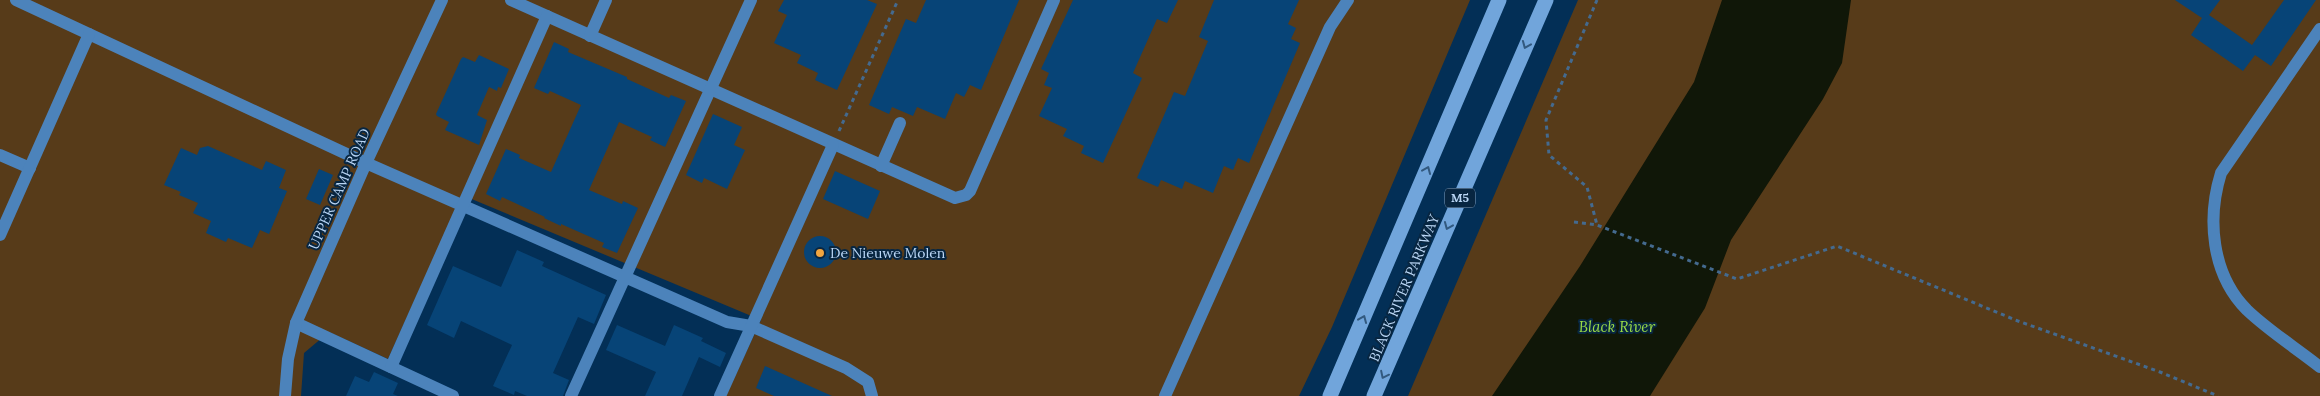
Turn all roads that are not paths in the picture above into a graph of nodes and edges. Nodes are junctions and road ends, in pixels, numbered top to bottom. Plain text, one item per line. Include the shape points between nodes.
1 (16, 0) edge
2 (442, 0) edge
3 (511, 0) edge
4 (606, 0) edge
5 (751, 0) edge
6 (1054, 0) edge
7 (1348, 0) edge
8 (1499, 0) edge
9 (1546, 0) edge
10 (547, 16) junction
11 (2320, 29) edge
12 (88, 34) junction
13 (590, 36) junction
14 (711, 90) junction
15 (900, 123) dead end
16 (833, 145) junction
17 (0, 155) edge
18 (366, 164) junction
19 (881, 166) junction
20 (30, 168) junction
21 (463, 206) junction
22 (0, 235) edge
23 (626, 278) junction
24 (296, 323) junction
25 (751, 326) junction
26 (2320, 367) edge
27 (391, 368) junction
28 (285, 396) edge
29 (453, 396) edge
30 (571, 396) edge
31 (720, 396) edge
32 (872, 396) edge
33 (1165, 396) edge
34 (1330, 396) edge
35 (1374, 396) edge

1 - 12 lane
2 - 18 lane, UPPER CAMP ROAD
3 - 10 lane
4 - 13 lane
5 - 14 lane
6 - 19 lane via 966,195 950,197
7 - 33 lane via 1330,27
34 -> 8 highway, BLACK RIVER PARKWAY
9 -> 35 highway, BLACK RIVER PARKWAY / M5
10 - 13 lane
10 - 21 lane
11 - 26 lane via 2221,173 2213,215 2217,255 2236,296 2246,309
12 - 18 lane
12 - 20 lane
13 - 14 lane
14 - 16 lane
14 - 23 lane
15 - 19 lane
16 - 19 lane
16 - 25 lane
17 - 20 lane
18 - 21 lane
18 - 24 lane, UPPER CAMP ROAD
20 - 22 lane
21 - 23 lane
21 - 27 lane
23 - 25 lane via 727,322
23 - 30 lane
24 - 27 lane
24 - 28 lane, UPPER CAMP ROAD via 288,359
25 - 31 lane
25 - 32 lane via 846,368 868,382
27 - 29 lane

